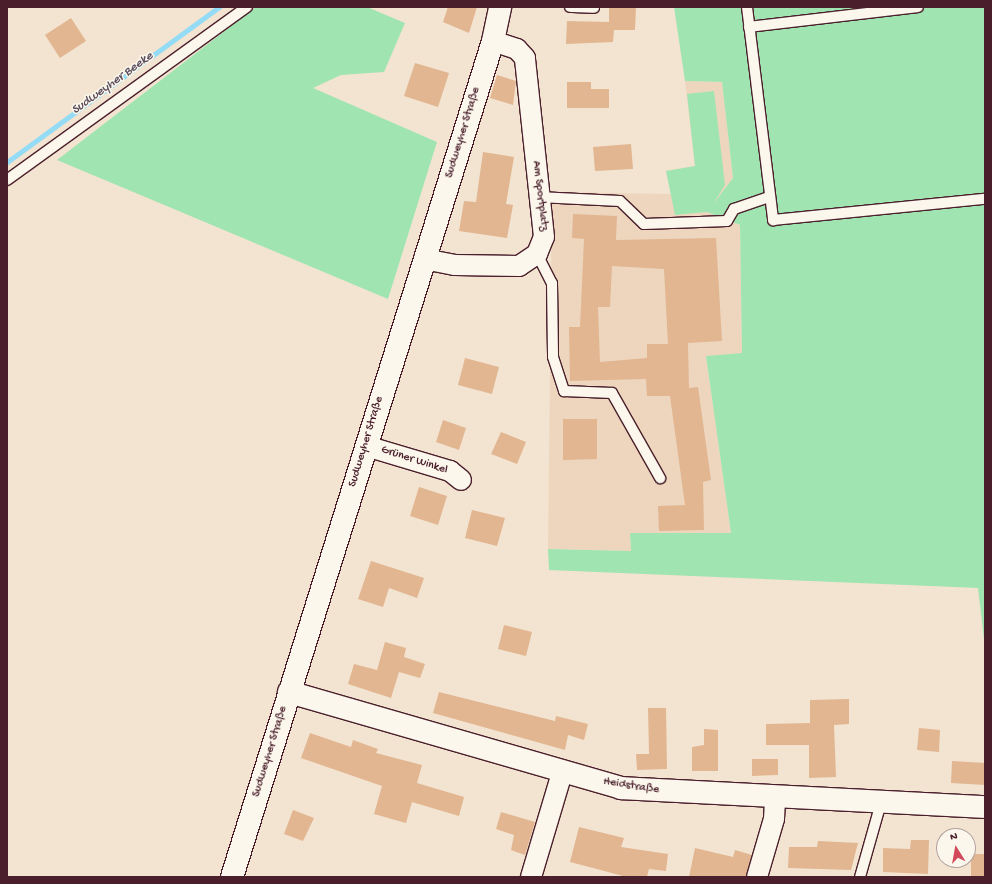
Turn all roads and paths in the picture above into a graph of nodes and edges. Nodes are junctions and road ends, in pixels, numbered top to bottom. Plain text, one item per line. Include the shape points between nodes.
1 (247, 7) edge
2 (500, 7) edge
3 (570, 7) edge
4 (747, 7) edge
5 (918, 7) edge
6 (594, 8) dead end
7 (749, 27) junction
8 (493, 41) junction
9 (7, 180) edge
10 (538, 197) junction
11 (769, 198) junction
12 (985, 199) edge
13 (537, 254) junction
14 (424, 259) junction
15 (366, 446) junction
16 (660, 478) dead end
17 (461, 480) dead end
18 (289, 692) junction
19 (562, 774) junction
20 (775, 797) junction
21 (881, 803) junction
22 (985, 807) edge
23 (232, 877) edge
24 (531, 877) edge
25 (757, 877) edge
26 (860, 877) edge

1 - 9 lane
2 - 8 main road, Sudweyher Straße
3 - 6 lane
4 - 7 lane
5 - 7 lane
7 - 11 lane
8 - 10 street, Am Sportplatz via 517,48 525,58
8 - 14 main road, Sudweyher Straße
10 - 11 lane via 620,201 644,224 727,221 734,209
10 - 13 street, Am Sportplatz via 544,237
11 - 12 lane via 773,220
13 - 14 street via 519,266 455,265
13 - 16 lane via 552,283 553,357 564,391 612,393
14 - 15 main road, Sudweyher Straße
15 - 17 street, Grüner Winkel via 450,471
15 - 18 main road, Sudweyher Straße
18 - 19 main road, Heidstraße
18 - 23 main road, Sudweyher Straße
19 - 20 main road, Heidstraße via 644,792
19 - 24 street
20 - 21 main road, Heidstraße
20 - 25 street via 774,819
21 - 22 main road, Heidstraße
21 - 26 lane

